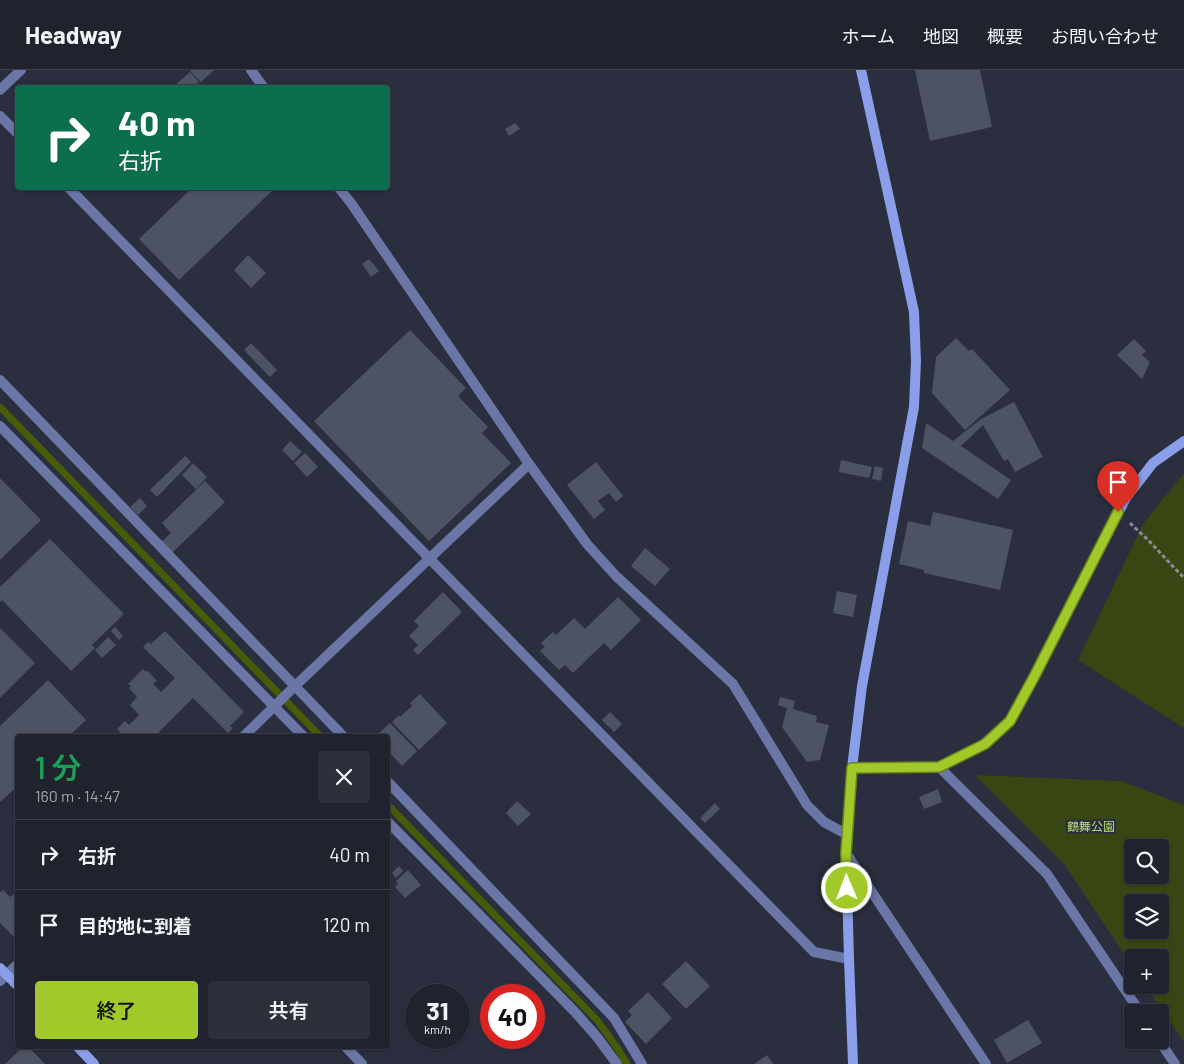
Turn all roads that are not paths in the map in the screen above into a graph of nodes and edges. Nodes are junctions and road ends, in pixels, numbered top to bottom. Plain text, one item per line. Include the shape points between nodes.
1 (21, 70) edge
2 (251, 70) edge
3 (861, 70) edge
4 (262, 85) edge
5 (0, 90) edge
6 (0, 116) edge
7 (15, 131) edge
8 (71, 190) edge
9 (341, 190) edge
10 (0, 380) edge
11 (0, 426) edge
12 (1184, 441) edge
13 (529, 464) junction
14 (429, 558) junction
15 (295, 686) junction
16 (274, 707) junction
17 (246, 734) edge
18 (301, 734) edge
19 (341, 734) edge
20 (939, 767) junction
21 (852, 768) junction
22 (390, 784) edge
23 (390, 824) edge
24 (848, 835) junction
25 (846, 853) junction
26 (848, 959) junction
27 (15, 966) edge
28 (2, 975) edge
29 (15, 984) edge
30 (1135, 1004) edge
31 (80, 1049) edge
32 (348, 1049) edge
33 (1165, 1049) edge
34 (94, 1064) edge
35 (362, 1064) edge
36 (617, 1064) edge
37 (642, 1064) edge
38 (853, 1064) edge
39 (986, 1064) edge
40 (1175, 1064) edge

1 - 5 street
2 - 4 street
3 - 21 street via 914,312 916,360 914,408 862,686
6 - 7 street
8 - 14 street
9 - 13 street
10 - 15 street
11 - 16 street
12 - 20 street via 1153,463 1126,498 1010,721 985,744
13 - 14 street
13 - 24 street via 586,544 733,684 807,805 824,822
14 - 15 street
14 - 26 street via 814,952
15 - 16 street
15 - 19 street
16 - 17 street
16 - 18 street
20 - 21 street
20 - 30 street via 1047,874
21 - 24 street
22 - 37 street via 614,1018
23 - 36 street via 575,1012
24 - 25 street
25 - 26 street
25 - 39 street
26 - 38 street
27 - 28 street
28 - 29 street
31 - 34 street
32 - 35 street
33 - 40 street

